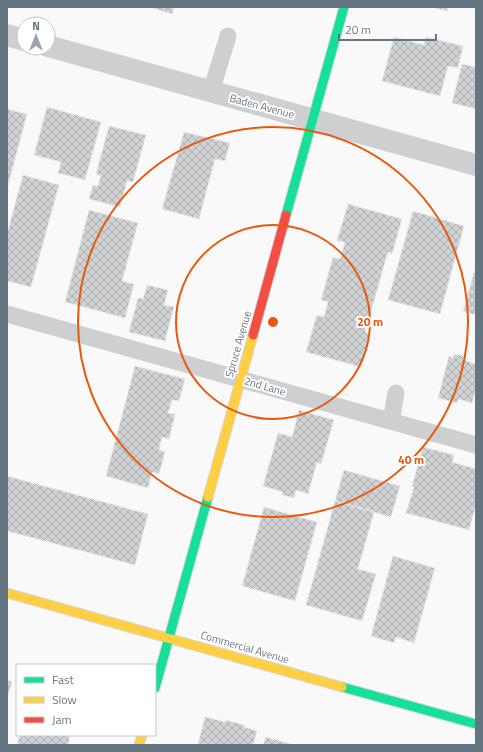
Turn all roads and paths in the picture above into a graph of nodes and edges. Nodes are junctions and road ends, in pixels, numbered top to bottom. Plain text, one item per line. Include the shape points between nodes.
1 (344, 7) edge
2 (228, 36) dead end
3 (56, 48) edge
4 (211, 92) junction
5 (313, 120) junction
6 (476, 165) edge
7 (7, 314) edge
8 (241, 379) junction
9 (396, 393) dead end
10 (392, 421) junction
11 (476, 445) edge
12 (7, 593) edge
13 (169, 638) junction
14 (156, 684) edge
15 (476, 724) edge

1 - 5 main road, Spruce Avenue
2 - 4 lane
3 - 4 street, Baden Avenue
4 - 5 street, Baden Avenue
5 - 6 street, Baden Avenue
5 - 8 main road, Spruce Avenue
7 - 8 lane, 2nd Lane
8 - 10 lane, 2nd Lane
8 - 13 main road, Spruce Avenue
9 - 10 lane
10 - 11 lane, 2nd Lane
12 - 13 main road, Commercial Avenue
13 - 14 main road, Spruce Avenue
13 - 15 main road, Commercial Avenue

